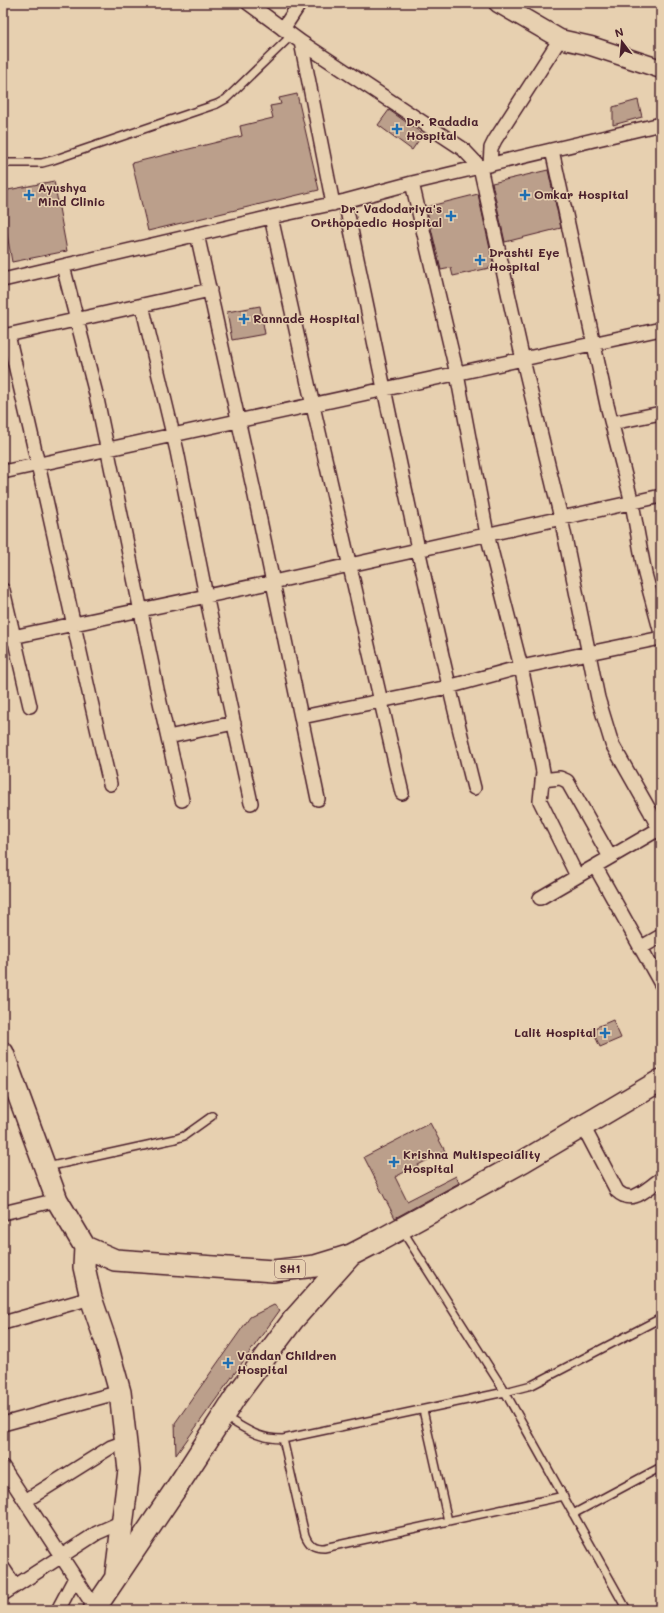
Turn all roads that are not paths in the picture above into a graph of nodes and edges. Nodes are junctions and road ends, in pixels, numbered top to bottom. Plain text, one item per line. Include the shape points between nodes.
1 (248, 3) edge
2 (300, 3) edge
3 (498, 3) edge
4 (292, 35) junction
5 (560, 39) junction
6 (661, 70) edge
7 (661, 124) edge
8 (552, 150) junction
9 (3, 163) edge
10 (485, 166) junction
11 (412, 183) junction
12 (339, 202) junction
13 (271, 217) junction
14 (197, 234) junction
15 (63, 266) junction
16 (3, 280) edge
17 (210, 290) junction
18 (142, 305) junction
19 (76, 319) junction
20 (661, 329) edge
21 (6, 336) edge
22 (594, 344) junction
23 (523, 360) junction
24 (457, 374) junction
25 (385, 390) junction
26 (313, 406) junction
27 (661, 413) edge
28 (239, 422) junction
29 (612, 423) junction
30 (173, 435) junction
31 (108, 449) junction
32 (39, 464) junction
33 (3, 472) edge
34 (661, 496) edge
35 (632, 503) junction
36 (561, 518) junction
37 (487, 534) junction
38 (418, 550) junction
39 (349, 565) junction
40 (274, 582) junction
41 (3, 590) edge
42 (206, 595) junction
43 (141, 610) junction
44 (73, 623) junction
45 (661, 633) edge
46 (8, 638) edge
47 (661, 638) edge
48 (590, 653) junction
49 (521, 667) junction
50 (448, 687) junction
51 (380, 700) junction
52 (30, 706) dead end
53 (302, 716) junction
54 (234, 722) junction
55 (168, 737) junction
56 (542, 780) junction
57 (110, 784) dead end
58 (474, 788) dead end
59 (402, 793) dead end
60 (318, 799) dead end
61 (182, 800) dead end
62 (251, 802) dead end
63 (660, 831) edge
64 (610, 857) junction
65 (594, 866) junction
66 (577, 876) junction
67 (540, 898) dead end
68 (661, 936) edge
69 (640, 948) junction
70 (661, 984) edge
71 (3, 1053) edge
72 (661, 1080) edge
73 (9, 1089) edge
74 (212, 1116) dead end
75 (583, 1126) junction
76 (45, 1167) junction
77 (661, 1179) edge
78 (57, 1200) junction
79 (3, 1213) edge
80 (401, 1229) junction
81 (85, 1247) junction
82 (351, 1255) junction
83 (91, 1298) junction
84 (661, 1318) edge
85 (3, 1323) edge
86 (120, 1392) junction
87 (505, 1392) junction
88 (423, 1410) junction
89 (224, 1416) junction
90 (3, 1424) edge
91 (283, 1439) junction
92 (125, 1442) junction
93 (3, 1467) edge
94 (661, 1467) edge
95 (564, 1496) junction
96 (26, 1501) junction
97 (573, 1514) junction
98 (448, 1521) junction
99 (122, 1522) junction
100 (61, 1556) junction
101 (3, 1568) edge
102 (116, 1577) junction
103 (75, 1578) junction
104 (15, 1586) junction
105 (3, 1594) edge
106 (95, 1609) edge
107 (58, 1610) edge
108 (627, 1610) edge

1 - 4 street
2 - 4 street
3 - 5 street
4 - 9 lane via 226,99 217,104 53,160 42,163
4 - 10 street
4 - 12 street
5 - 6 street via 592,46
5 - 10 street via 495,140
7 - 8 street
8 - 10 street
8 - 22 street
10 - 11 street
10 - 23 street
11 - 12 street
11 - 24 street
12 - 13 street
12 - 25 street
13 - 14 street
13 - 26 street
14 - 15 street
14 - 17 street
15 - 16 street
15 - 19 street
17 - 18 street
17 - 28 street
18 - 19 street
18 - 30 street
19 - 21 street
19 - 31 street
20 - 22 street
21 - 32 street
22 - 23 street
22 - 29 street
23 - 24 street
23 - 36 street
24 - 25 street
24 - 37 street
25 - 26 street
25 - 38 street
26 - 28 street
26 - 39 street
27 - 29 street
28 - 30 street
28 - 40 street
29 - 35 street
30 - 31 street
30 - 42 street
31 - 32 street
31 - 43 street
32 - 33 street
32 - 44 street
34 - 35 street
35 - 36 street
35 - 45 street via 645,574
36 - 37 street
36 - 48 street
37 - 38 street
37 - 49 street
38 - 39 street
38 - 50 street
39 - 40 street
39 - 51 street
40 - 42 street
40 - 53 street
41 - 46 street
42 - 43 street
42 - 54 street
43 - 44 street
43 - 55 street
44 - 46 street
44 - 57 street
46 - 52 street
47 - 48 street
48 - 49 street
48 - 63 street via 598,698 612,744
49 - 50 street
49 - 56 street via 541,761
50 - 51 street
50 - 58 street
51 - 53 street
51 - 59 street
53 - 60 street
54 - 55 street
54 - 62 street
55 - 61 street
56 - 64 street via 560,778 567,781
56 - 66 street via 542,808
63 - 64 street
64 - 65 street
65 - 66 street
65 - 69 street
66 - 67 street
68 - 69 street
69 - 70 street
71 - 73 main road
72 - 75 main road, SH1
73 - 76 main road
74 - 76 lane via 184,1136 175,1139
75 - 77 street via 622,1196 630,1198 638,1195
75 - 80 main road, SH1
76 - 78 main road
78 - 79 street
78 - 81 main road
80 - 82 main road, SH1
80 - 87 lane
81 - 82 main road, SH1 via 115,1260 273,1271 316,1266
81 - 83 main road via 84,1267
82 - 89 main road via 293,1320
83 - 85 street
83 - 86 main road
84 - 87 lane via 532,1384
86 - 90 street
86 - 92 main road
87 - 88 lane
87 - 95 lane
88 - 91 lane
88 - 98 lane
89 - 91 lane via 258,1436
89 - 102 main road
91 - 98 lane via 305,1535 308,1543 315,1548
92 - 96 street via 105,1451
92 - 99 main road via 129,1470
93 - 96 street
94 - 97 lane
95 - 97 lane
95 - 98 lane
96 - 100 street
97 - 108 lane
99 - 100 street via 105,1529
99 - 102 main road
100 - 103 street
100 - 104 street
101 - 104 street
102 - 106 main road
103 - 106 street
103 - 107 street
104 - 105 street

